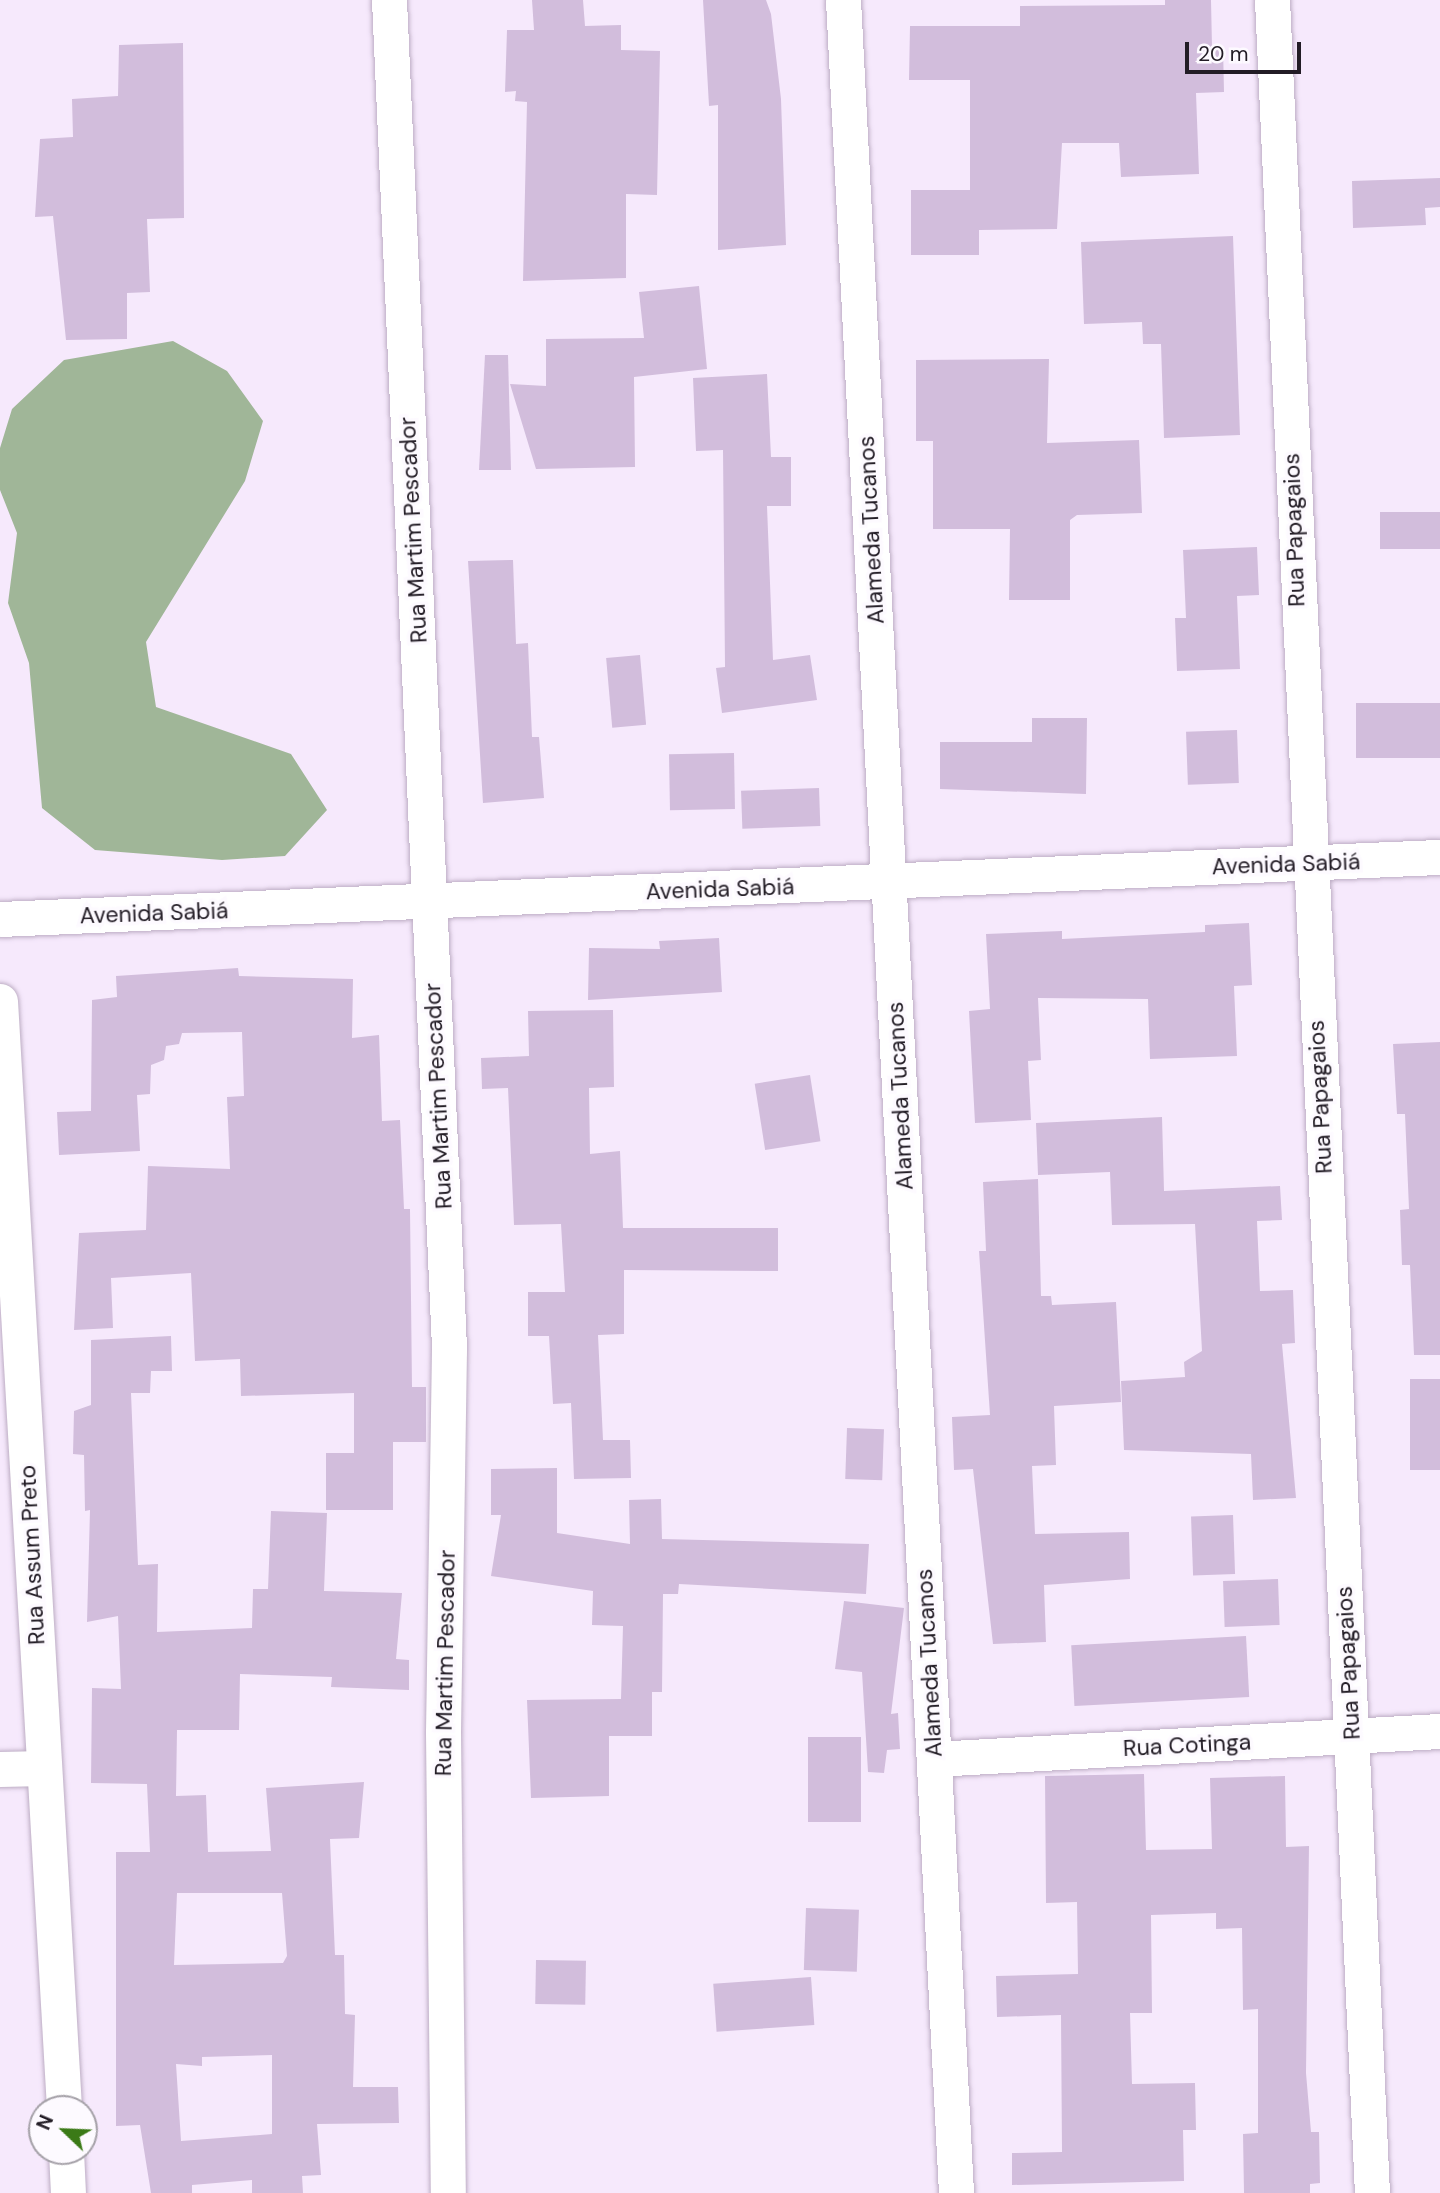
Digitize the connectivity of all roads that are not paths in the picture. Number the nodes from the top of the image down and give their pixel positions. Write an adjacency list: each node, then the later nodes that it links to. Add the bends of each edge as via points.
1 (389, 0): 7 (street, Rua Martim Pescador)
2 (844, 0): 6 (street, Alameda Tucanos)
3 (1272, 0): 5 (street, Rua Papagaios)
4 (1440, 858): 5 (street, Avenida Sabiá)
5 (1309, 863): 6 (street, Avenida Sabiá); 11 (street, Rua Papagaios)
6 (888, 881): 7 (street, Avenida Sabiá); 12 (street, Alameda Tucanos)
7 (429, 901): 8 (street, Avenida Sabiá); 18 (street, Rua Martim Pescador, via 449,1349 443,1732)
8 (0, 919)
9 (0, 1001): 13 (street, Rua Assum Preto)
10 (1440, 1731): 11 (street, Rua Cotinga)
11 (1352, 1737): 12 (street, Rua Cotinga); 20 (street, Rua Papagaios)
12 (934, 1759): 19 (street, Alameda Tucanos)
13 (44, 1768): 14 (street); 15 (street, Rua Assum Preto)
14 (0, 1769)
15 (63, 2095)
16 (67, 2165): 17 (street)
17 (68, 2193)
18 (448, 2193)
19 (956, 2193)
20 (1372, 2193)

